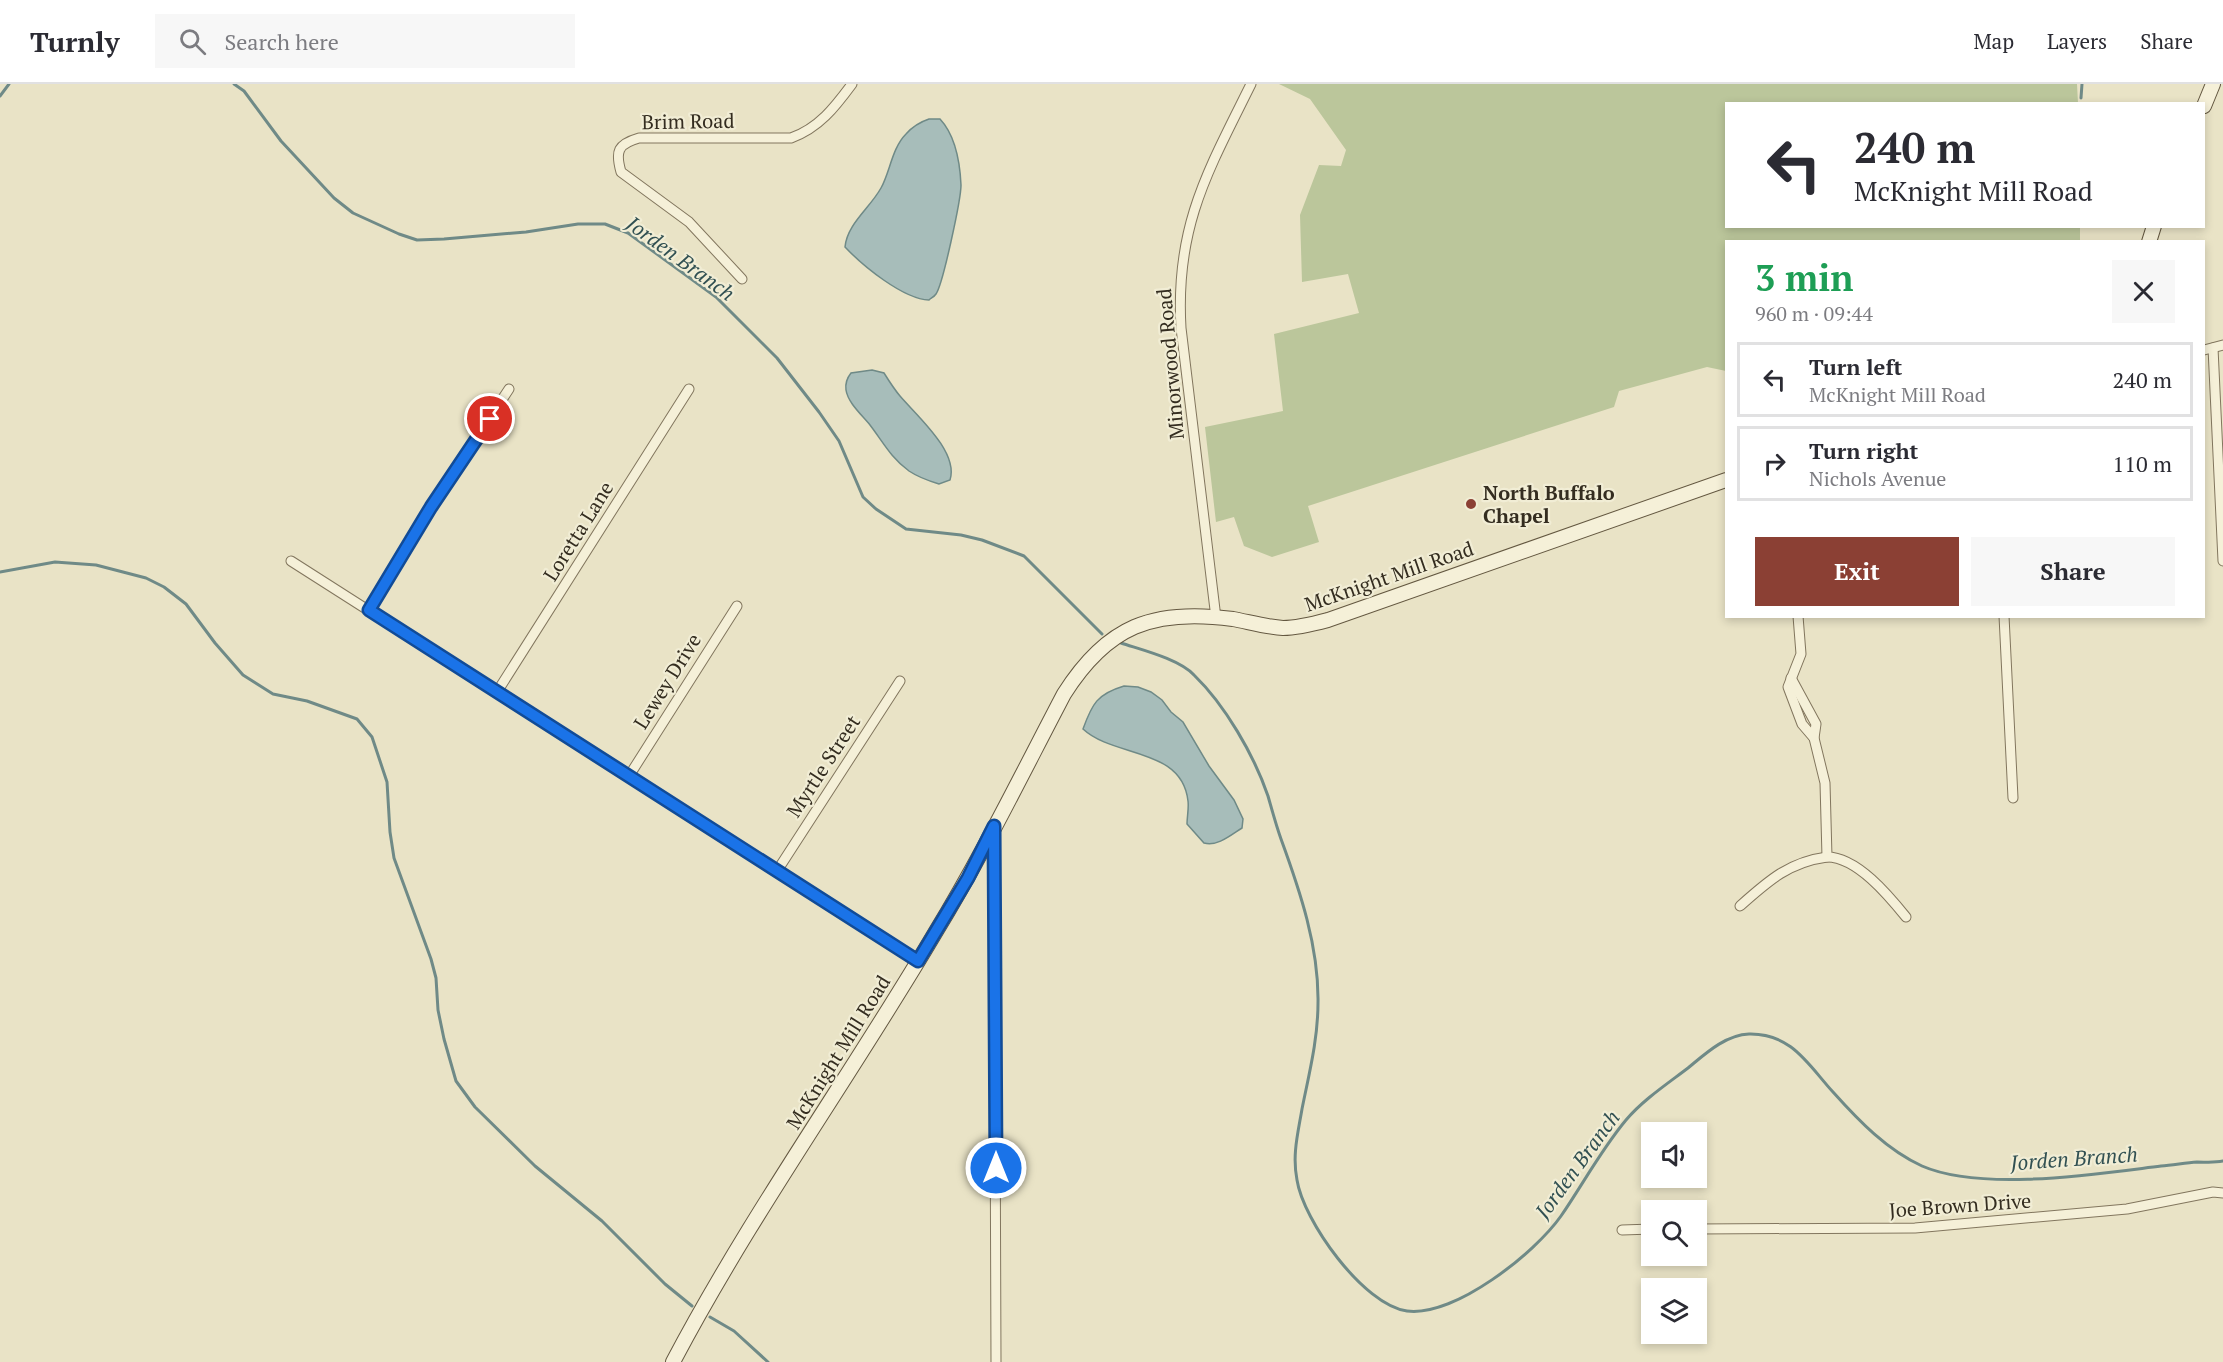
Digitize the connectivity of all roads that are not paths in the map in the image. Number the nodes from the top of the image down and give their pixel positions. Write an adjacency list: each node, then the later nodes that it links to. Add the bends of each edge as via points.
1 (852, 84): 5 (street, Brim Road, via 829,114 806,133 791,138 639,138 626,142 619,150 621,172 689,222)
2 (1251, 84): 15 (street, Minorwood Road, via 1197,198 1182,265 1181,328)
3 (2212, 84): 4 (street)
4 (2205, 103)
5 (742, 279)
6 (2223, 345): 7 (street)
7 (2208, 349): 12 (street)
8 (509, 389): 14 (street)
9 (689, 389): 19 (street, Loretta Lane)
10 (1725, 480): 15 (street, McKnight Mill Road, via 1328,620 1281,628)
11 (291, 561): 14 (street)
12 (2223, 561)
13 (736, 606): 20 (street, Lewey Drive)
14 (369, 610): 19 (street)
15 (1216, 618): 22 (street, McKnight Mill Road, via 1182,616 1150,621 1121,633 1096,652 1064,694)
16 (1798, 618): 23 (street, via 1801,654 1790,683 1816,724 1814,738 1825,783)
17 (2004, 618): 21 (street)
18 (900, 681): 24 (street, Myrtle Street)
19 (497, 692): 20 (street)
20 (629, 776): 24 (street)
21 (2013, 798)
22 (994, 826): 27 (street, McKnight Mill Road); 33 (street)
23 (1827, 857): 25 (street, via 1794,866); 26 (street, via 1864,873)
24 (777, 871): 27 (street)
25 (1740, 906)
26 (1906, 917)
27 (918, 961): 32 (street, McKnight Mill Road, via 722,1275)
28 (2223, 1193): 30 (street, Joe Brown Drive, via 2127,1209 1915,1228)
29 (1641, 1229): 31 (street)
30 (1707, 1229)
31 (1622, 1230)
32 (674, 1362)
33 (996, 1362)

